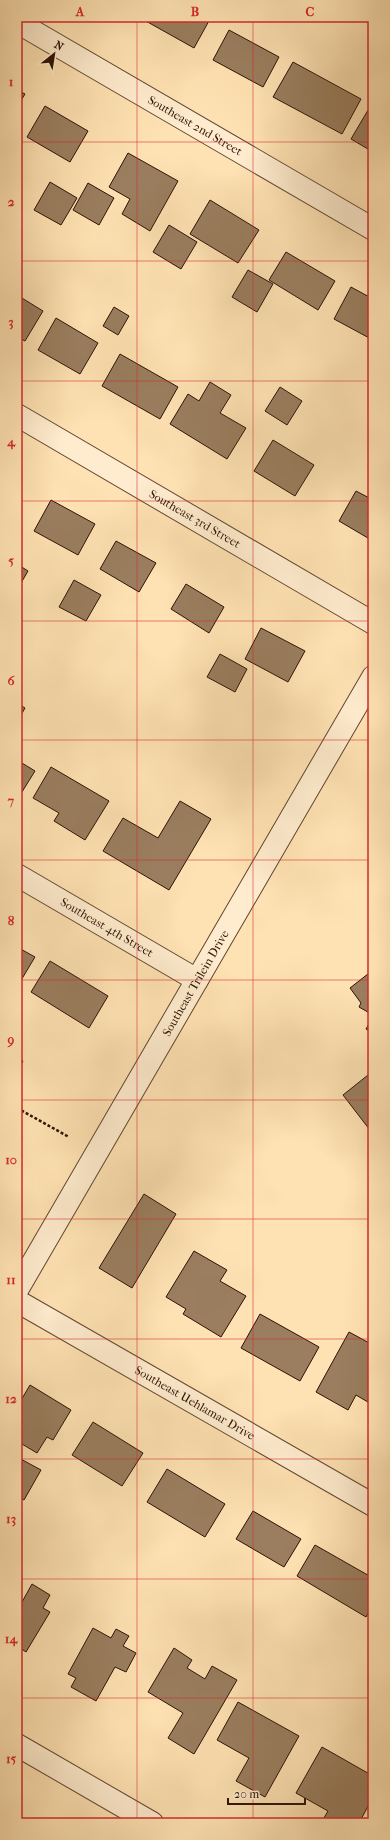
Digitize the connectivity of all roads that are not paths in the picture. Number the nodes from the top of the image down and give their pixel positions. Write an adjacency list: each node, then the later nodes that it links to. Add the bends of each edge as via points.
1 (17, 22): 2 (street, Southeast 2nd Street)
2 (373, 229)
3 (17, 415): 4 (street, Southeast 3rd Street)
4 (373, 622)
5 (373, 677): 7 (street, Southeast Trilein Drive)
6 (17, 875): 7 (street, Southeast 4th Street)
7 (197, 980): 8 (street, Southeast Trilein Drive)
8 (17, 1290)
9 (17, 1302): 10 (street, Southeast Uehlamar Drive)
10 (373, 1505)
11 (17, 1745): 12 (street)
12 (152, 1823)

